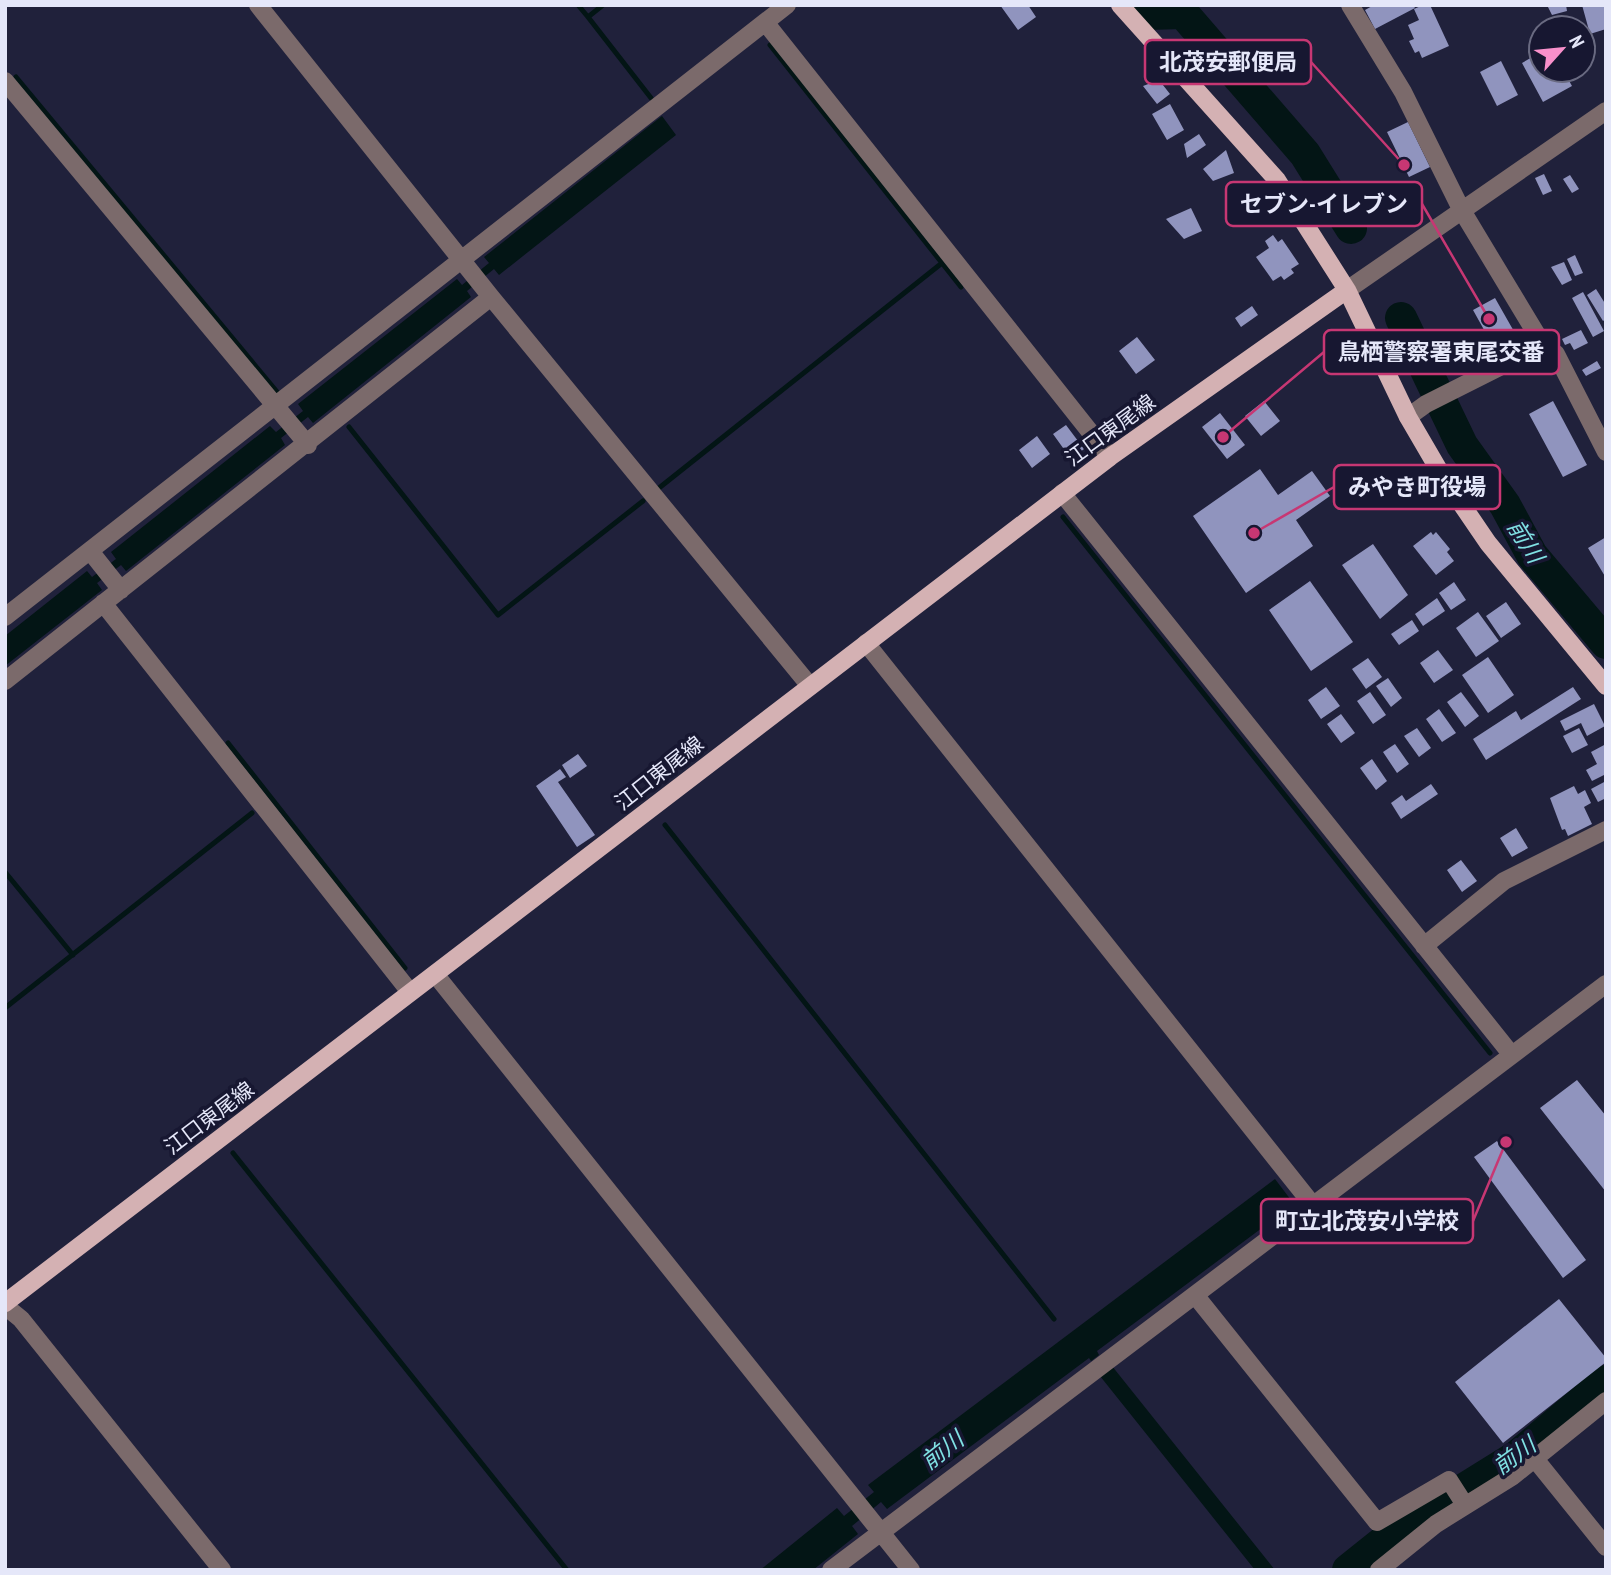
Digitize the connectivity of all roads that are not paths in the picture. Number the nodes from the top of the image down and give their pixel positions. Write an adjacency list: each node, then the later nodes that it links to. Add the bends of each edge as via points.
1 (258, 5): 9 (street)
2 (787, 5): 5 (street)
3 (1350, 5): 8 (street, via 1403,92)
4 (1122, 6): 10 (main road, via 1276,180)
5 (765, 22): 9 (street); 16 (street)
6 (5, 81): 12 (street)
7 (1605, 112): 8 (street)
8 (1461, 209): 10 (street); 11 (street)
9 (477, 278): 12 (street); 14 (street); 24 (street)
10 (1347, 290): 13 (main road); 16 (main road, 江口東尾線)
11 (1543, 345): 13 (street); 15 (street, via 1556,354)
12 (275, 405): 14 (street); 18 (street)
13 (1408, 417): 25 (main road, via 1489,543)
14 (308, 445): 19 (street)
15 (1606, 452)
16 (1110, 457): 17 (main road, 江口東尾線)
17 (1062, 493): 22 (main road, 江口東尾線); 27 (street)
18 (90, 551): 19 (street); 21 (street)
19 (111, 578): 20 (street)
20 (103, 603): 23 (street); 30 (street)
21 (5, 617)
22 (866, 643): 24 (main road, 江口東尾線); 32 (street)
23 (5, 681)
24 (810, 685): 28 (main road, 江口東尾線)
25 (1606, 686)
26 (1606, 830): 27 (street, via 1504,881)
27 (1424, 946): 31 (street)
28 (435, 974): 30 (main road, 江口東尾線); 38 (street)
29 (1606, 984): 31 (street)
30 (410, 992): 34 (main road, 江口東尾線)
31 (1511, 1054): 32 (street)
32 (1312, 1205): 33 (street)
33 (1195, 1295): 37 (street, via 1377,1522 1449,1480); 38 (street)
34 (5, 1305): 40 (street, via 21,1318)
35 (1606, 1401): 36 (street)
36 (1535, 1459): 37 (street); 39 (street)
37 (1464, 1503): 43 (street)
38 (874, 1523): 41 (street); 42 (street)
39 (1606, 1547)
40 (222, 1570)
41 (831, 1570)
42 (911, 1570)
43 (1379, 1570)

